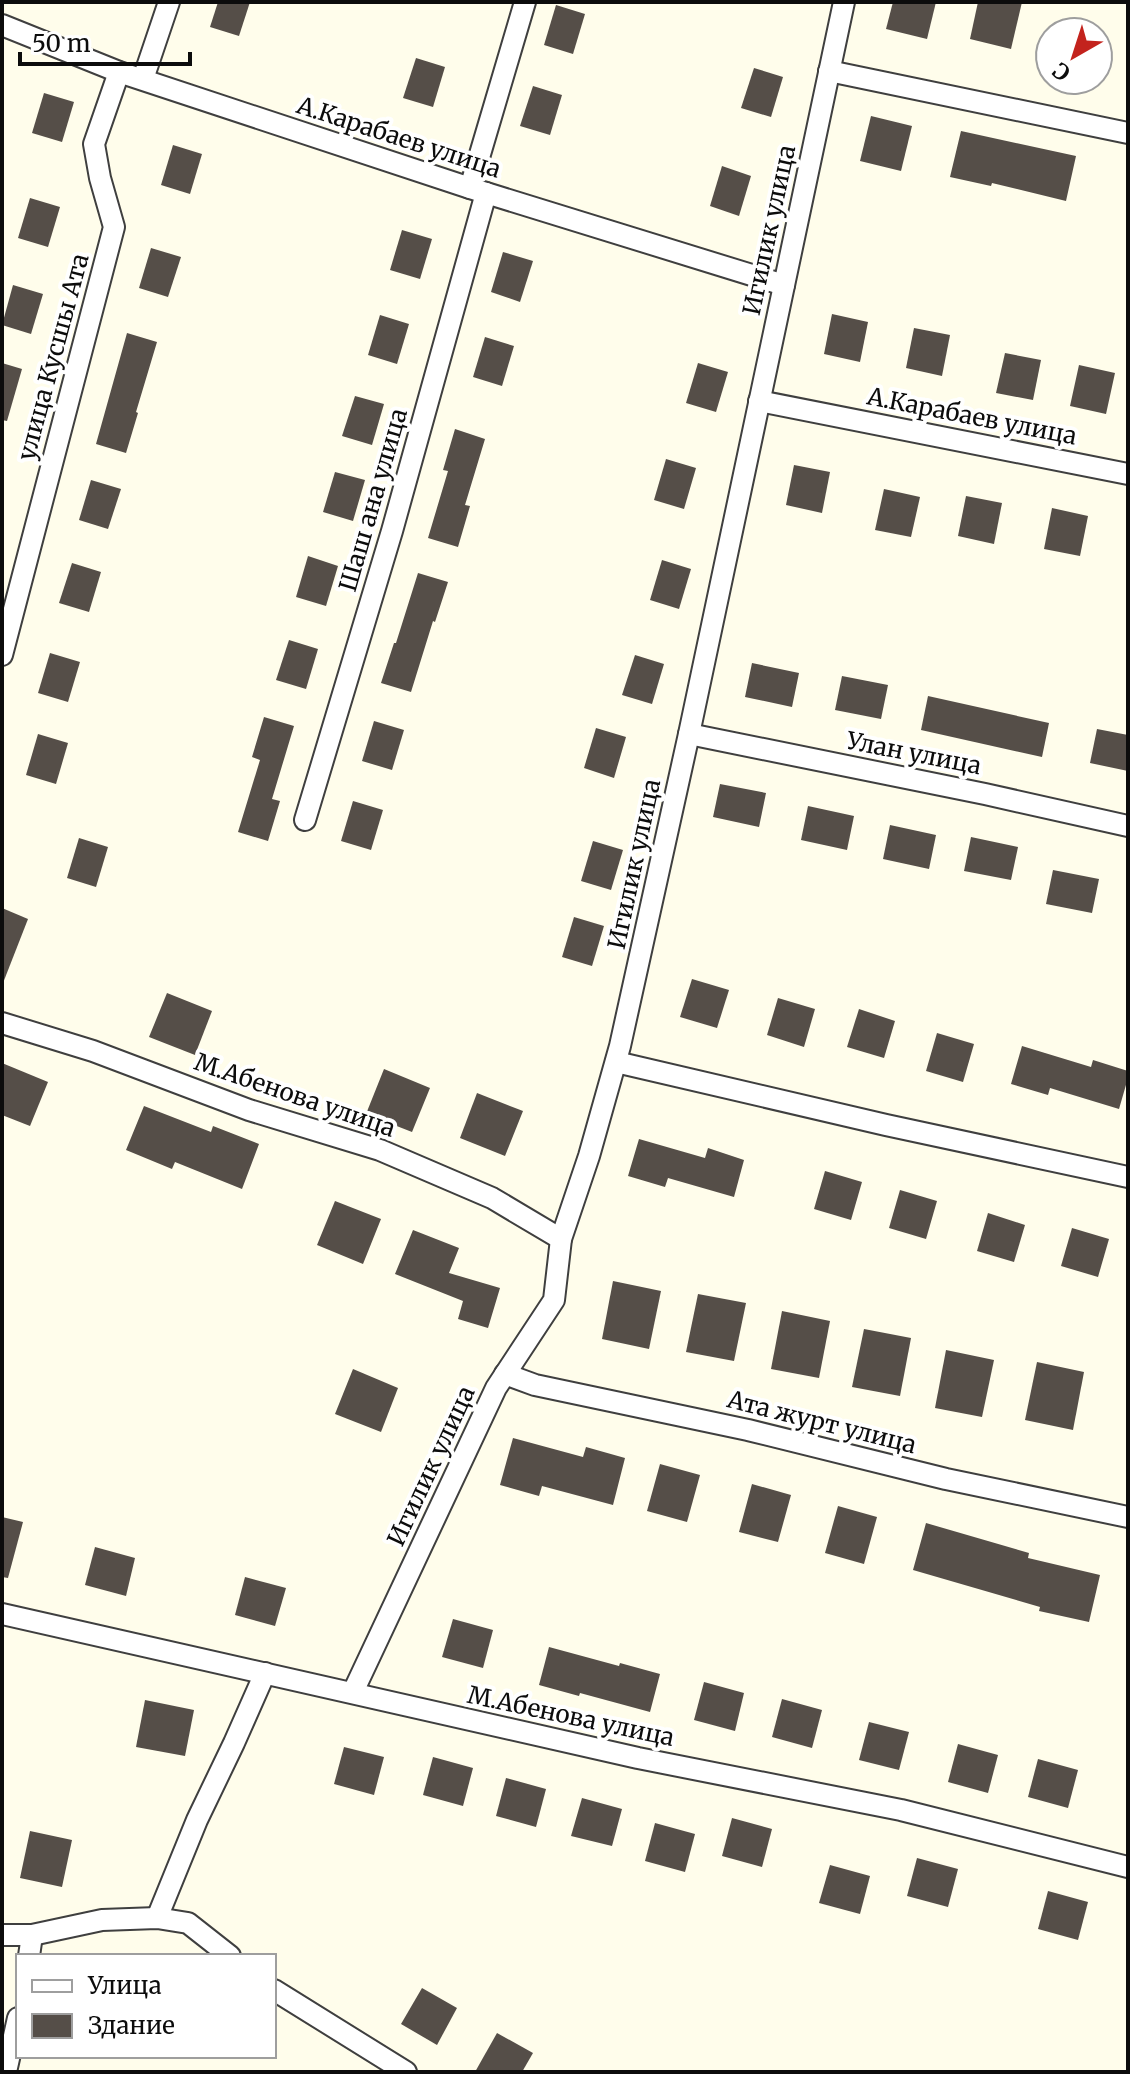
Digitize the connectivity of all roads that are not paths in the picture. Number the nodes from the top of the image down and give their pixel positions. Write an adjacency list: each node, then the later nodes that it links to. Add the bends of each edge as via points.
1 (169, 2): 7 (street)
2 (525, 2): 9 (street, Шаш ана улица)
3 (844, 2): 5 (street, Игилик улица)
4 (2, 25): 6 (street, А.Карабаев улица)
5 (829, 71): 8 (street); 10 (street, Игилик улица)
6 (119, 72): 7 (street, А.Карабаев улица); 13 (street, улица Кусшы Ата, via 94,144 114,227)
7 (143, 79): 9 (street, А.Карабаев улица)
8 (1128, 133)
9 (478, 191): 10 (street, А.Карабаев улица); 15 (street, Шаш ана улица, via 392,531)
10 (784, 285): 11 (street, Игилик улица)
11 (759, 401): 12 (street, А.Карабаев улица); 14 (street, Игилик улица)
12 (1128, 474)
13 (2, 655)
14 (689, 734): 16 (street, Улан улица); 18 (street, Игилик улица)
15 (305, 820)
16 (1128, 826)
17 (2, 1023): 20 (street, М.Абенова улица, via 380,1150 492,1198)
18 (616, 1062): 19 (street); 20 (street, Игилик улица)
19 (1128, 1177)
20 (561, 1239): 21 (street, Игилик улица, via 554,1300)
21 (505, 1374): 22 (street, Ата журт улица, via 535,1385); 25 (street, Игилик улица)
22 (1128, 1517)
23 (2, 1614): 24 (street, М.Абенова улица)
24 (265, 1673): 25 (street, М.Абенова улица); 27 (street)
25 (353, 1692): 26 (street, М.Абенова улица, via 638,1758 901,1810)
26 (1128, 1867)
27 (157, 1918): 29 (street, via 102,1920); 31 (street, via 188,1923)
28 (2, 1935): 29 (street)
29 (32, 1935): 30 (street)
30 (29, 1954)
31 (227, 1954)
32 (276, 1991): 35 (street)
33 (16, 2027): 34 (street)
34 (6, 2072)
35 (406, 2072)

